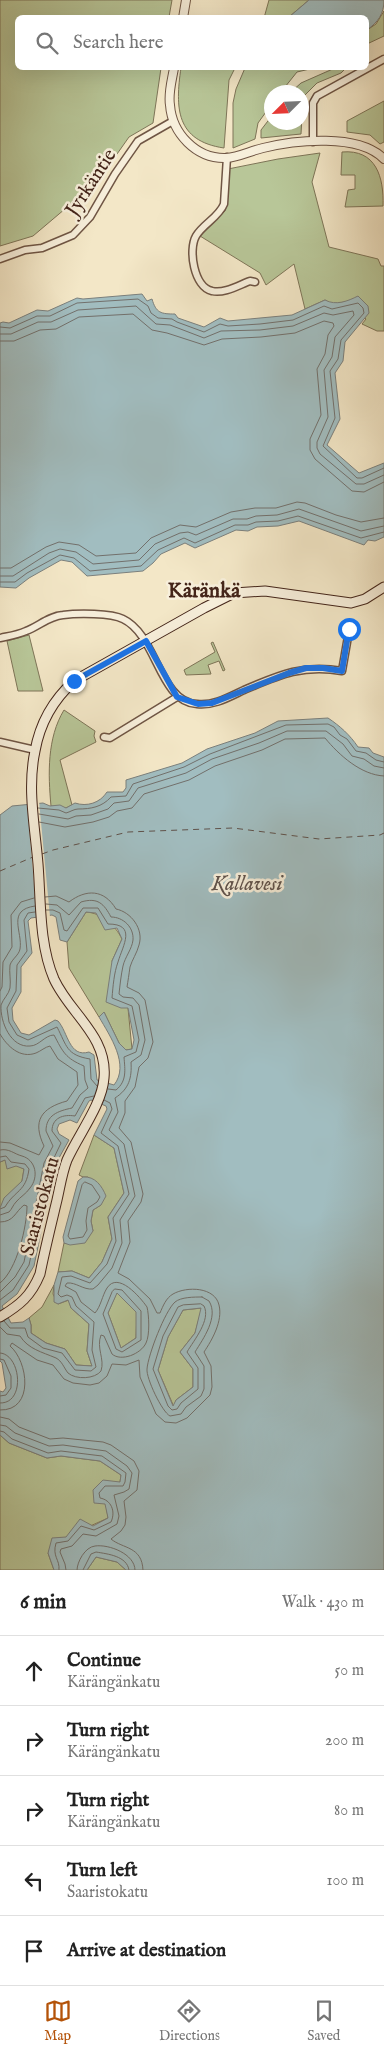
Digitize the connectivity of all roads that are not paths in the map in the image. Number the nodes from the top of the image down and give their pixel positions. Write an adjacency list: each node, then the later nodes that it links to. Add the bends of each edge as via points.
1 (186, 0): 2 (street)
2 (184, 15)
3 (384, 59): 4 (street)
4 (369, 67)
5 (174, 70): 7 (street, via 169,103)
6 (364, 70): 8 (street, via 317,96 313,102)
7 (173, 121): 9 (street, via 190,145 213,156); 11 (street, Jyrkäntie, via 138,141 90,217 73,236 57,244)
8 (313, 142): 9 (street, via 272,146); 10 (street, via 356,143 376,150)
9 (227, 157): 12 (street, via 224,204 221,211 199,231 193,243 195,269 210,291 220,292)
10 (384, 158)
11 (0, 258)
12 (255, 282)
13 (384, 587): 16 (main road, Saaristokatu, via 365,599 351,603 265,591 234,594)
14 (350, 625): 17 (street, via 342,671 306,668 212,703 198,704)
15 (0, 638): 16 (street, via 25,632 49,618 81,614 124,619)
16 (146, 641): 17 (street); 20 (main road, Saaristokatu, via 74,681 61,693 47,715)
17 (177, 697): 18 (street, via 110,738)
18 (104, 737)
19 (0, 742): 20 (street)
20 (35, 750): 21 (main road, Saaristokatu, via 31,780 44,945 55,982 98,1043 104,1060 104,1078 94,1108 65,1166 37,1282 13,1309)
21 (0, 1317)

